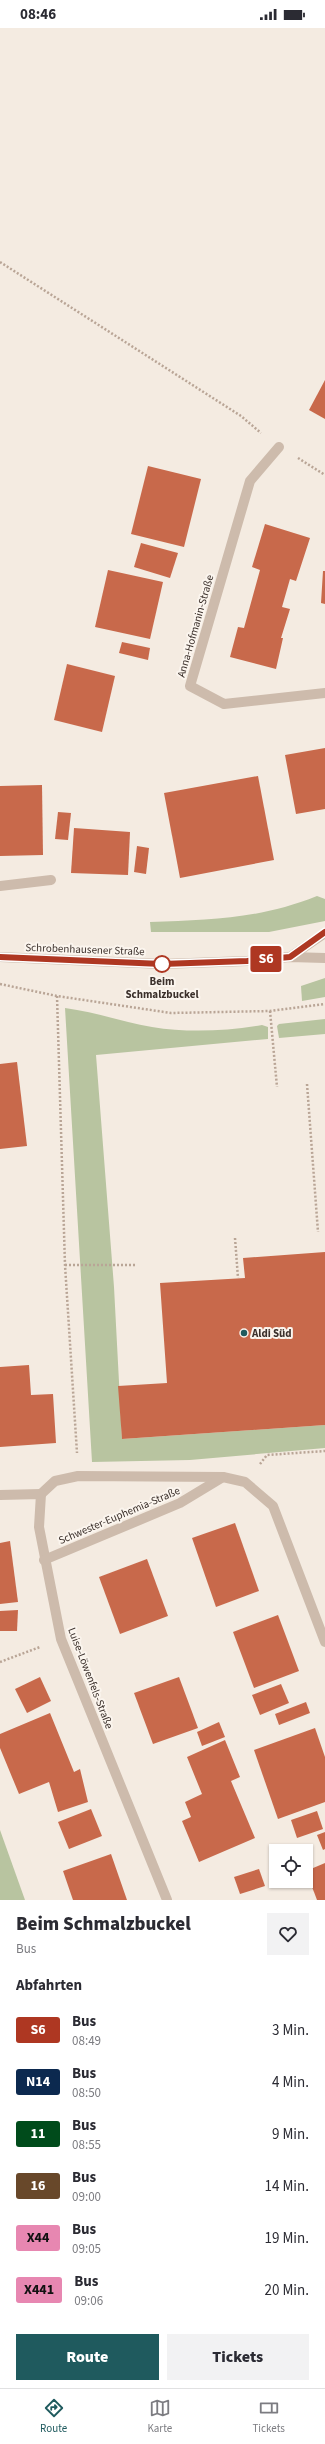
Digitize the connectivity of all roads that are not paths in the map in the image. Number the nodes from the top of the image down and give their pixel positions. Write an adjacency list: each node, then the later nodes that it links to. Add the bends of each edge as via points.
1 (279, 447): 2 (street, Anna-Hofmanin-Straße, via 250,481 190,686 224,704)
2 (325, 693)
3 (51, 880): 4 (street)
4 (0, 886)
5 (325, 932): 6 (street, Schrobenhausener Straße)
6 (290, 957): 7 (street, Schrobenhausener Straße, via 240,962 162,964); 8 (street, Schrobenhausener Straße)
7 (1, 958)
8 (325, 958)
9 (223, 1477): 11 (street, Schwester-Euphemia-Straße, via 78,1476 55,1481); 12 (street, Schwester-Euphemia-Straße, via 180,1503); 13 (street, Schwester-Euphemia-Straße, via 245,1482 273,1506)
10 (0, 1494): 11 (street)
11 (41, 1494): 12 (street, Luise-Löwenfels-Straße, via 39,1527)
12 (44, 1560): 14 (street, Luise-Löwenfels-Straße, via 61,1639)
13 (325, 1642)
14 (167, 1900)

